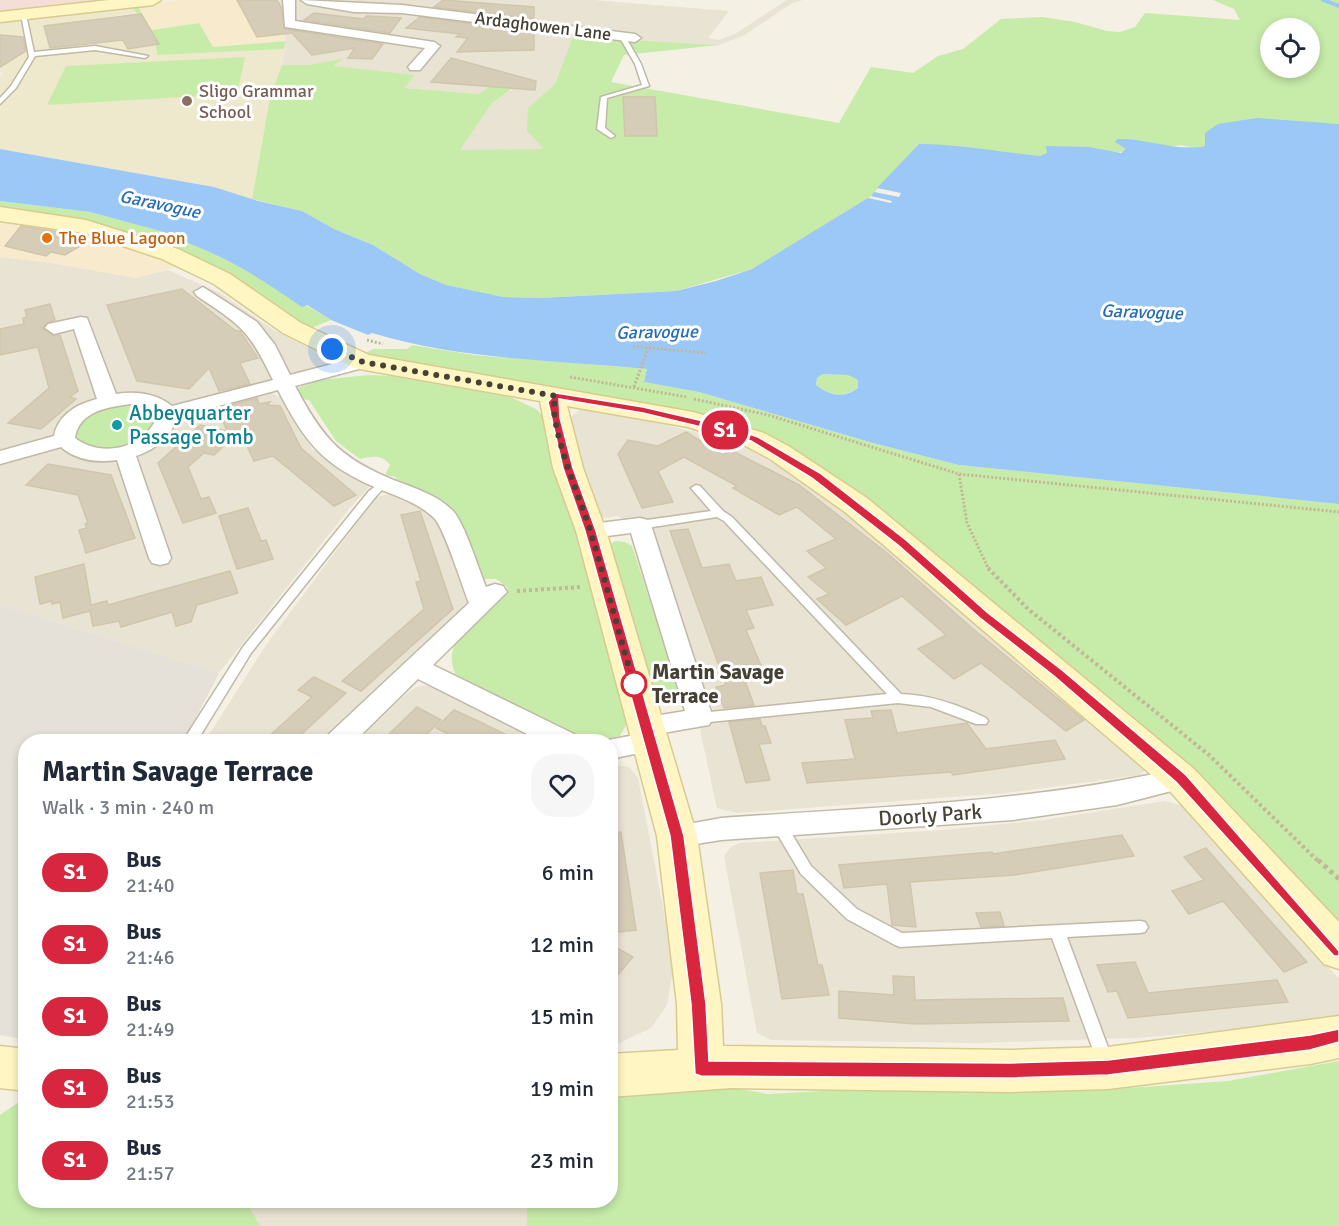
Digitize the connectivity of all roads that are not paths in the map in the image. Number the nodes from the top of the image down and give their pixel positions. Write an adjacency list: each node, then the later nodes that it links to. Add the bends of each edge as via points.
1 (153, 0): 4 (street)
2 (289, 0): 9 (street, via 289,24 434,46)
3 (307, 0): 6 (street, Ardaghowen Lane)
4 (23, 15): 5 (street); 7 (lane)
5 (0, 17)
6 (629, 37): 11 (lane, via 646,86 604,97 601,129)
7 (32, 54): 8 (lane, via 95,48); 10 (lane, via 14,87)
8 (145, 56)
9 (415, 67)
10 (0, 102)
11 (611, 136)
12 (0, 214): 15 (street, via 85,227 162,251 223,280 317,343)
13 (203, 292): 16 (street, via 252,327)
14 (54, 328): 18 (street, via 81,322)
15 (363, 362): 16 (street); 17 (street)
16 (284, 383): 19 (street); 23 (street, via 325,448)
17 (559, 386): 27 (street, via 553,402 556,424); 38 (street, via 693,420 754,439 780,453 863,511)
18 (108, 401): 19 (street, via 149,400); 20 (street, via 71,420)
19 (168, 414): 21 (street, via 167,425 159,436)
20 (64, 440): 21 (street, via 84,454); 22 (street)
21 (125, 453): 28 (street)
22 (0, 458)
23 (381, 482): 29 (street, via 437,507 446,516 488,598); 33 (lane, via 246,650)
24 (696, 488): 25 (lane)
25 (719, 513): 26 (lane); 30 (lane)
26 (640, 525): 27 (street); 31 (street)
27 (591, 531): 36 (street)
28 (160, 558)
29 (415, 667): 34 (street); 35 (street)
30 (898, 698): 31 (lane); 32 (lane, via 951,706)
31 (700, 718): 36 (street)
32 (981, 721)
33 (194, 734)
34 (345, 734)
35 (550, 734)
36 (648, 734): 37 (street); 40 (street)
37 (618, 746)
38 (1181, 779): 39 (street, Doorly Park, via 1117,794 1013,809); 43 (street)
39 (779, 825): 40 (street, Doorly Park); 42 (lane, via 806,870 852,914 900,940)
40 (677, 836): 46 (street, via 699,1004)
41 (1140, 927): 42 (lane)
42 (1056, 931): 45 (lane)
43 (1339, 951)
44 (1339, 1037): 45 (street)
45 (1108, 1068): 46 (street)
46 (701, 1069): 47 (street)
47 (618, 1075)

